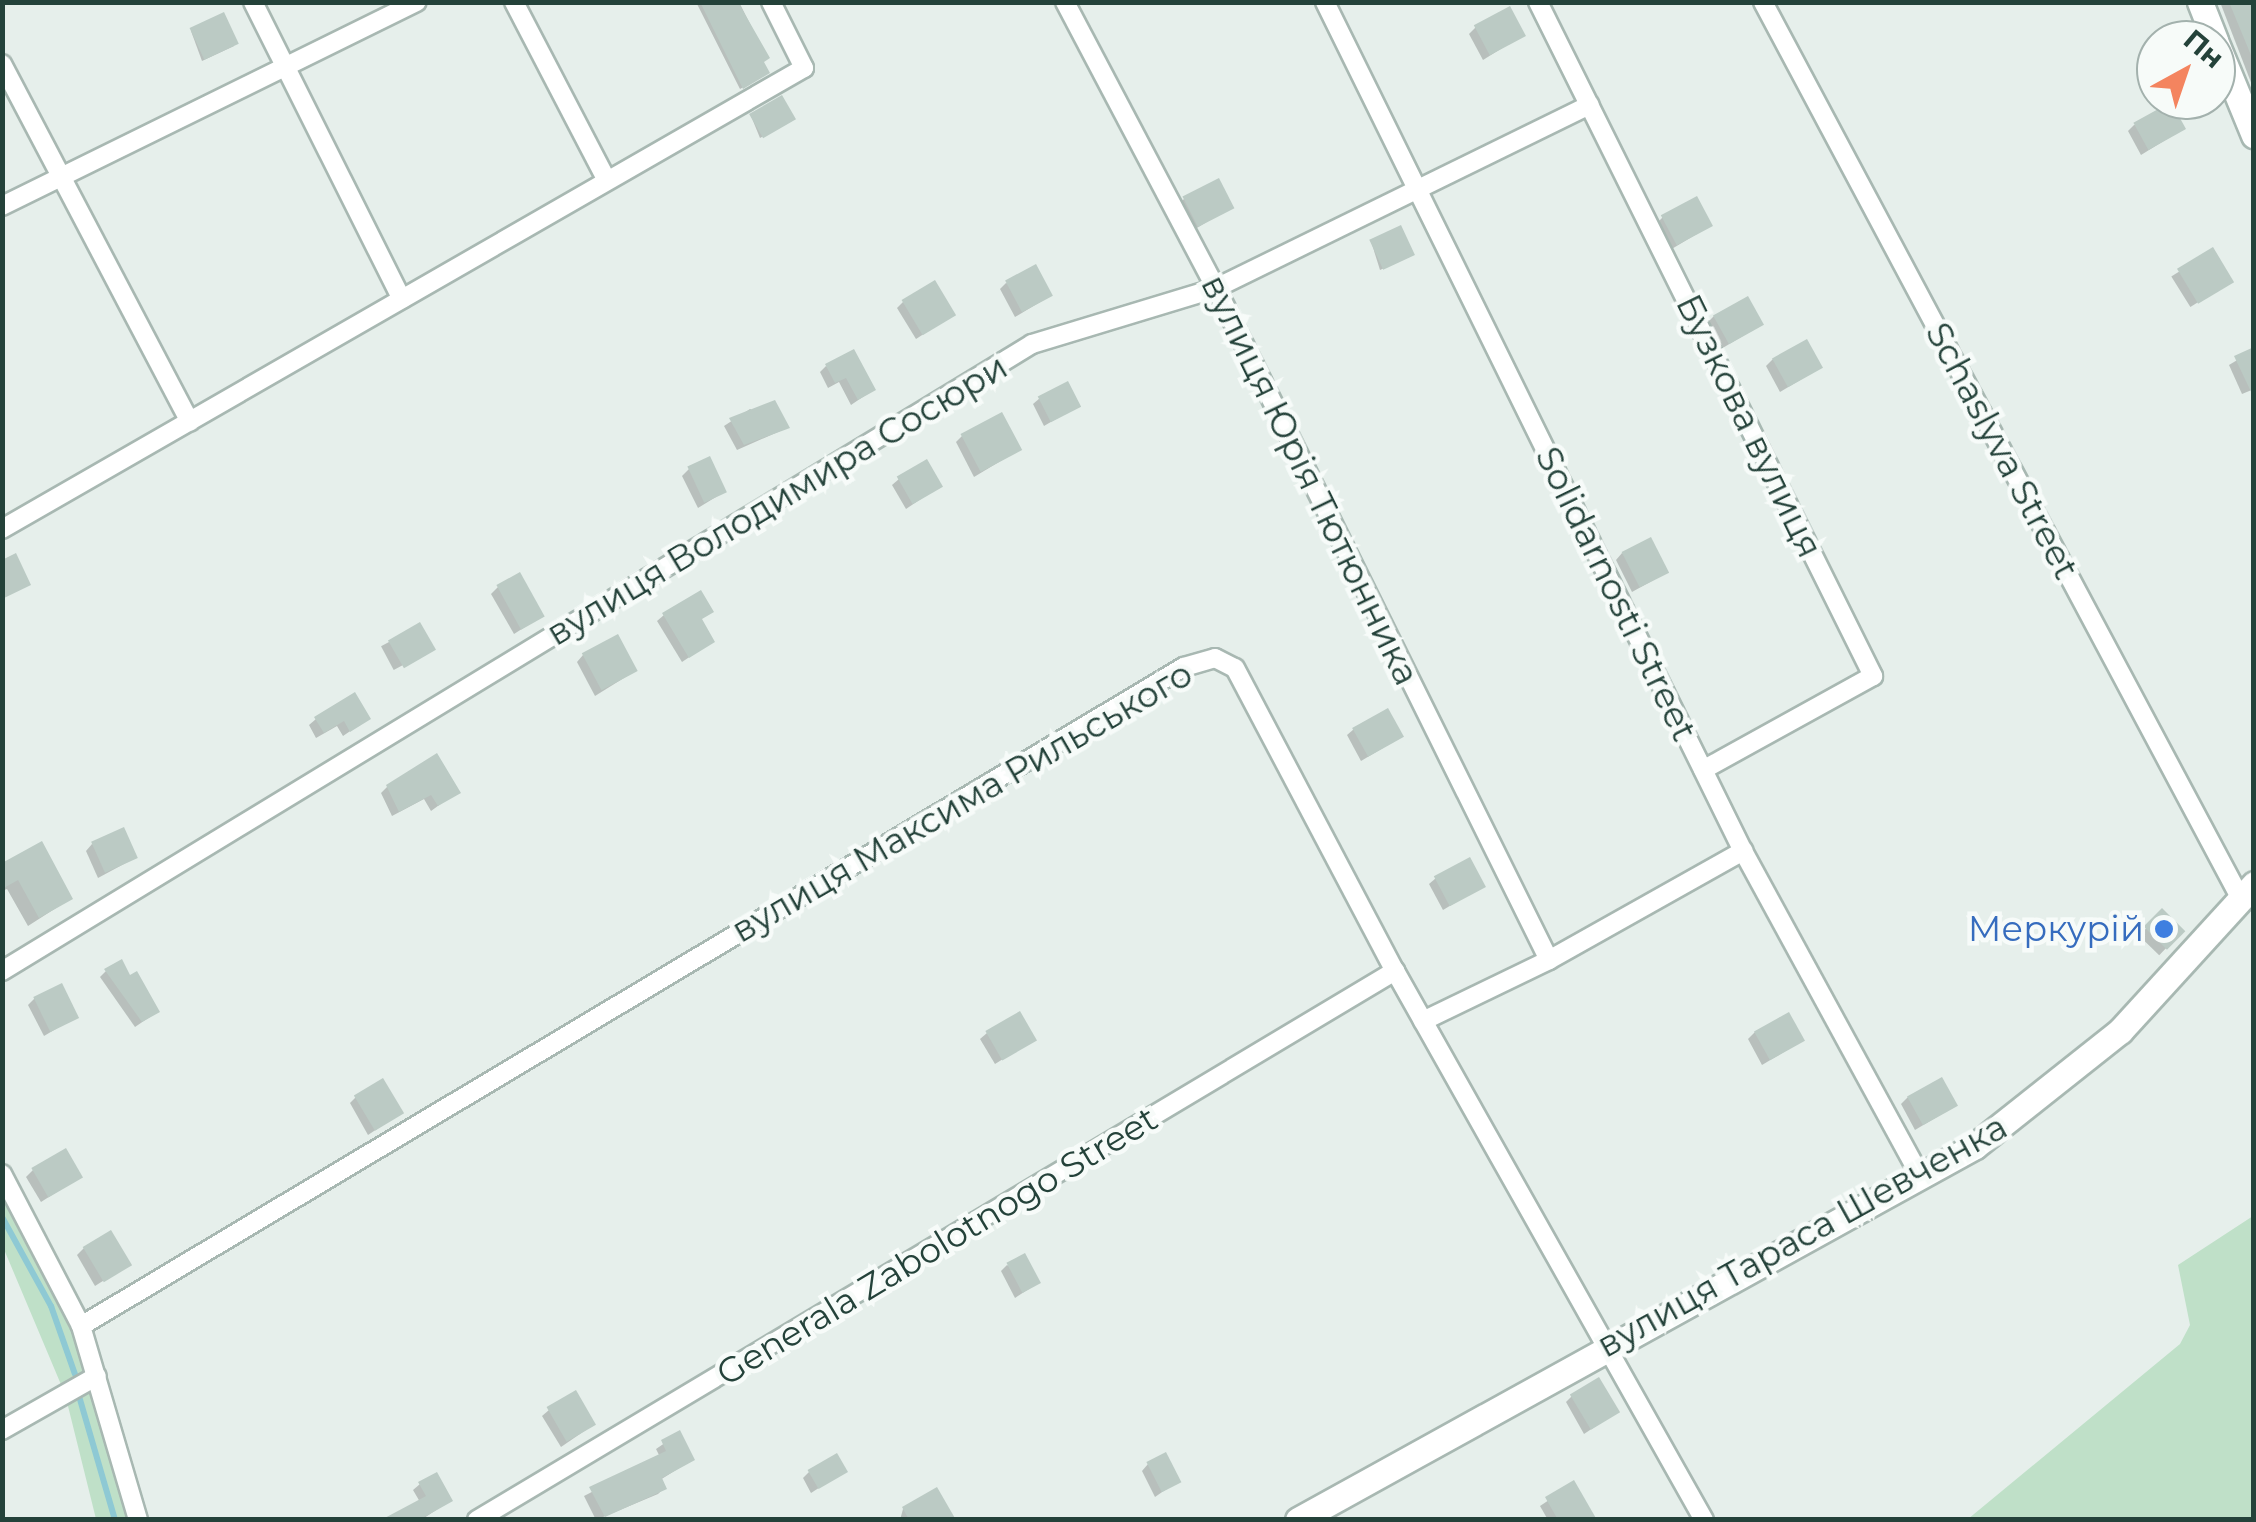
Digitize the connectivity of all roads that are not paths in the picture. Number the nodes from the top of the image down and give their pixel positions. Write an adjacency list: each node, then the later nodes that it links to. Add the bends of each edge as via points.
1 (253, 2): 10 (street)
2 (417, 2): 10 (street)
3 (514, 2): 15 (street)
4 (771, 2): 15 (street, via 804,68)
5 (1065, 2): 18 (street, вулиця Юрія Тютюнника)
6 (1325, 2): 16 (street, Solidarnosti Street)
7 (1538, 2): 12 (street, Бузкова вулиця)
8 (1763, 2): 24 (street, Schaslyva Street)
9 (2, 64): 14 (street)
10 (286, 68): 14 (street); 19 (street)
11 (2236, 92): 13 (street)
12 (1590, 104): 16 (street, вулиця Володимира Сосюри); 22 (street, Бузкова вулиця, via 1873,676)
13 (2254, 136)
14 (60, 175): 17 (street); 20 (street)
15 (605, 177): 19 (street)
16 (1418, 190): 18 (street, вулиця Володимира Сосюри); 22 (street, Solidarnosti Street)
17 (2, 206)
18 (1216, 288): 25 (street, вулиця Юрія Тютюнника); 26 (street, вулиця Володимира Сосюри, via 1032,344)
19 (402, 299): 20 (street)
20 (190, 422): 21 (street)
21 (2, 528)
22 (1703, 770): 23 (street, Solidarnosti Street)
23 (1743, 851): 25 (street); 30 (street, Solidarnosti Street)
24 (2247, 891): 30 (street, вулиця Тараса Шевченка, via 2092,1056 2003,1127)
25 (1549, 960): 28 (street)
26 (2, 971)
27 (1396, 972): 28 (street, вулиця Максима Рильського); 31 (street, вулиця Максима Рильського, via 1235,668 1215,658 1184,667); 36 (street, Generala Zabolotnogo Street)
28 (1423, 1021): 32 (street, вулиця Максима Рильського)
29 (2, 1174): 31 (street)
30 (1921, 1178): 32 (street, вулиця Тараса Шевченка)
31 (81, 1326): 33 (street)
32 (1606, 1344): 37 (street, вулиця Тараса Шевченка); 38 (street, вулиця Максима Рильського)
33 (97, 1376): 34 (street); 35 (street)
34 (2, 1430)
35 (138, 1520)
36 (478, 1520)
37 (1298, 1520)
38 (1704, 1520)

